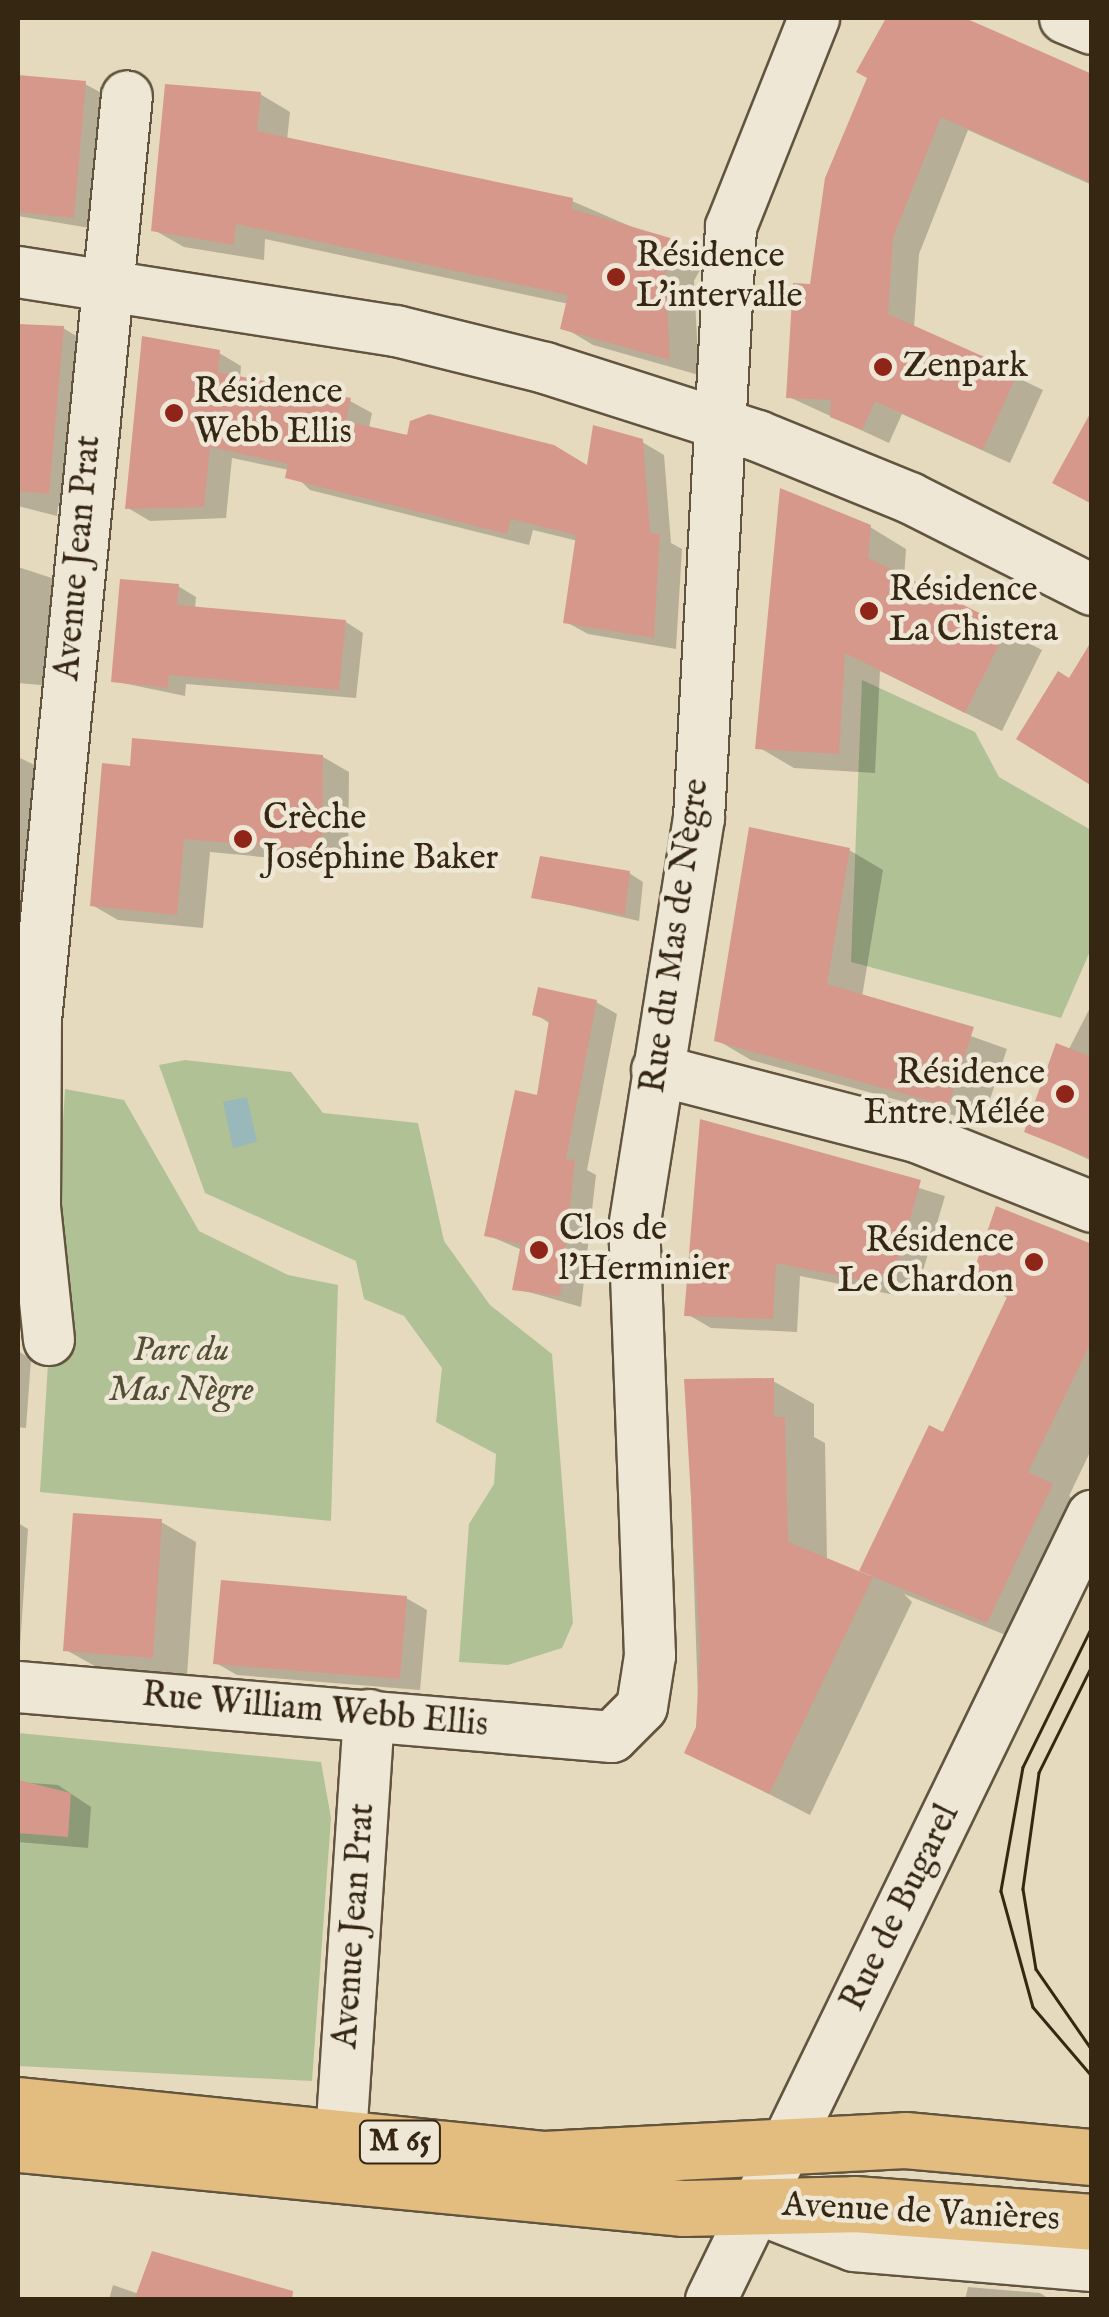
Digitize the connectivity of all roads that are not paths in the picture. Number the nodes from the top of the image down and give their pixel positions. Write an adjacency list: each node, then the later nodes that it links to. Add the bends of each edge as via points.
1 (814, 18): 7 (street, Rue du Mas de Nègre, via 731,228)
2 (1065, 18): 3 (street)
3 (1092, 29)
4 (126, 96): 6 (street, Avenue Jean Prat)
5 (18, 272): 6 (street)
6 (105, 280): 7 (street, via 470,348); 9 (street, Avenue Jean Prat)
7 (717, 422): 8 (street, via 910,498); 10 (street, Rue du Mas de Nègre, via 699,818)
8 (1092, 590)
9 (27, 1020): 12 (street, Avenue Jean Prat, via 35,1206)
10 (656, 1070): 11 (street, via 919,1138); 16 (street, Rue du Mas de Nègre, via 634,1228 632,1348 650,1656 642,1707)
11 (1092, 1207)
12 (50, 1340)
13 (1092, 1516): 20 (street, Rue de Bugarel)
14 (18, 1686): 15 (street, Rue William Webb Ellis)
15 (369, 1715): 16 (street, Rue William Webb Ellis); 18 (street, Avenue Jean Prat)
16 (612, 1737)
17 (18, 2105): 18 (main road, M 65)
18 (341, 2137): 20 (main road, M 65, via 544,2159)
19 (18, 2144): 22 (main road, M 65, via 436,2188)
20 (783, 2146): 21 (main road, Avenue de Vanières / M 65, via 905,2140); 22 (street, Rue de Bugarel)
21 (1092, 2157)
22 (751, 2206): 23 (main road, Avenue de Vanières / M 65); 24 (street, via 854,2246); 25 (street, Rue de Bugarel)
23 (1092, 2222)
24 (1092, 2266)
25 (711, 2300)

